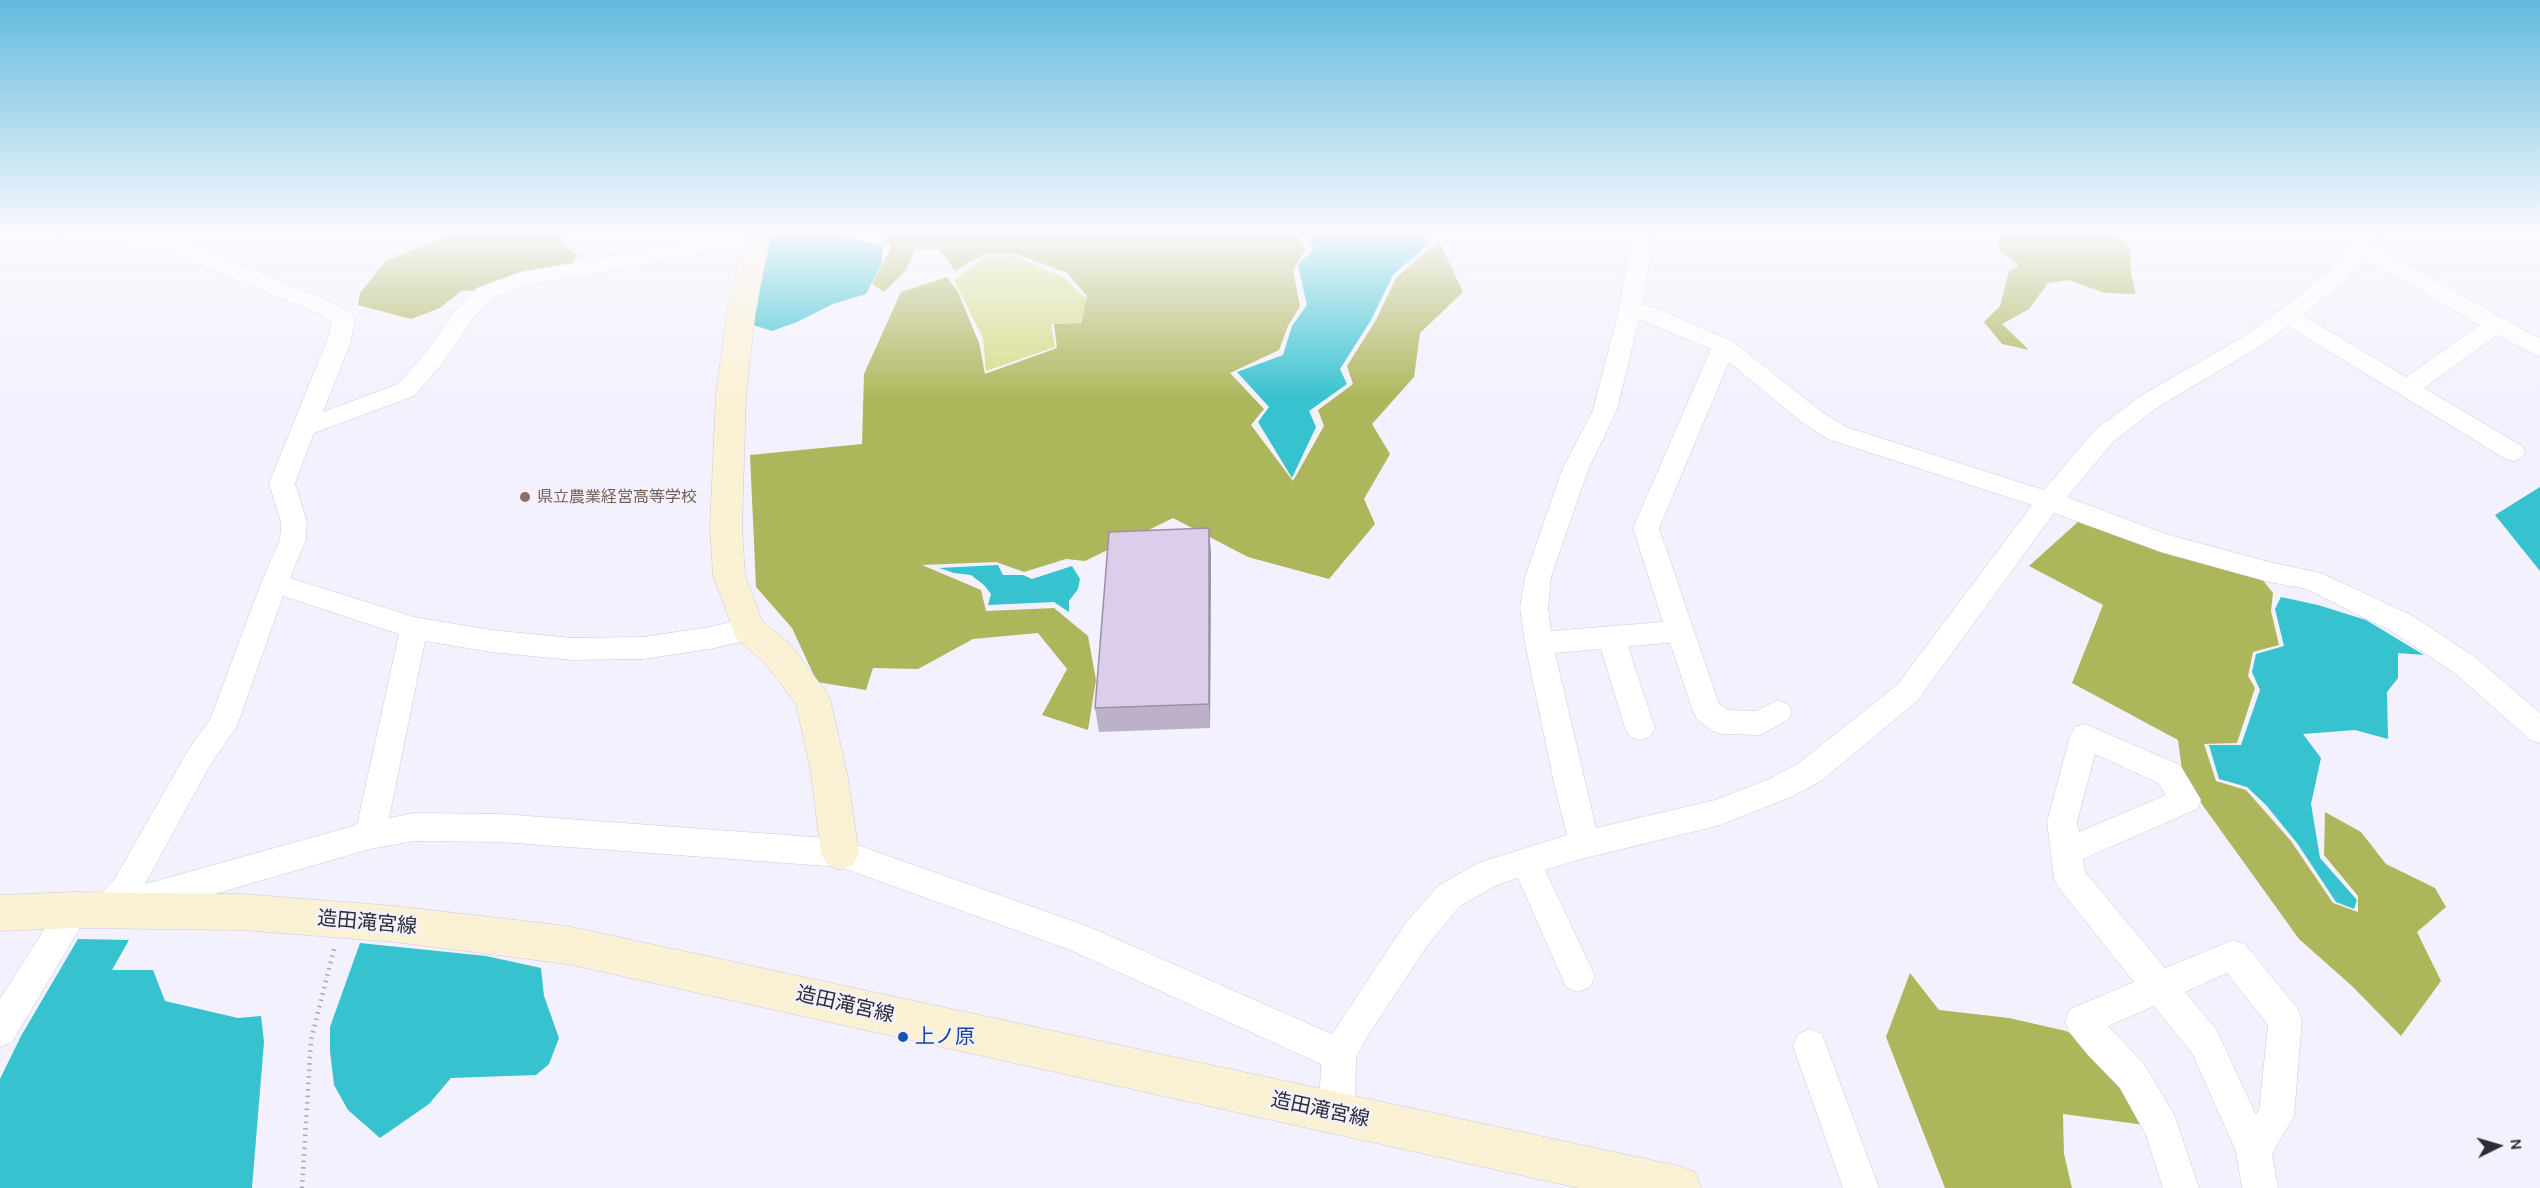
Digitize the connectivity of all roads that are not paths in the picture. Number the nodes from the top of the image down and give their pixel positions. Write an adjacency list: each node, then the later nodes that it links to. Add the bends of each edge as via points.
1 (280, 289): 13 (street, via 344,319)
2 (494, 289): 13 (street, via 467,311 406,390)
3 (746, 289): 18 (main road, via 731,393 726,526 729,575)
4 (1633, 289): 7 (street)
5 (2320, 289): 8 (street)
6 (2442, 289): 9 (street)
7 (1630, 310): 10 (street, via 1650,314); 21 (street, via 1605,410 1575,470 1538,577 1534,608)
8 (2287, 316): 12 (street); 15 (street, via 2246,345 2150,400 2104,436)
9 (2496, 324): 11 (street); 12 (street)
10 (1724, 346): 15 (street, via 1837,433); 22 (street, via 1646,528 1707,711 1722,722 1737,723 1760,723)
11 (2540, 350)
12 (2407, 388): 14 (street)
13 (306, 427): 16 (street, via 282,483 294,522 293,540)
14 (2513, 452)
15 (2049, 501): 24 (street, via 2162,542 2312,580 2401,623 2465,665); 26 (street, via 1907,693 1810,772 1717,813)
16 (274, 582): 17 (street); 30 (street, via 222,726 200,756 125,890)
17 (414, 628): 18 (street, via 572,649 643,648); 25 (street)
18 (748, 628): 28 (main road, via 778,654 812,699 830,773)
19 (1669, 632): 20 (street)
20 (1611, 637): 21 (street); 23 (street)
21 (1539, 643): 26 (street)
22 (1778, 712)
23 (1640, 728)
24 (2540, 730)
25 (370, 835): 28 (street, via 414,827 501,828); 30 (street)
26 (1585, 844): 29 (street)
27 (2066, 852): 33 (street, via 2070,878)
28 (840, 853): 36 (street, via 1076,937)
29 (1526, 862): 32 (street); 36 (street, via 1490,873 1449,896 1416,935)
30 (89, 911): 31 (main road, 造田滝宮線); 34 (street); 37 (main road, 造田滝宮線, via 277,915 395,924 567,945)
31 (0, 913)
32 (1578, 976)
33 (2160, 987): 38 (street, via 2204,1041); 38 (street, via 2233,955 2285,1020 2276,1116); 41 (street, via 2082,1021 2132,1076 2161,1127)
34 (0, 1030)
35 (1810, 1046): 40 (street)
36 (1339, 1054): 37 (street)
37 (1337, 1114): 39 (main road, 造田滝宮線)
38 (2254, 1150): 42 (street)
39 (1679, 1188)
40 (1861, 1188)
41 (2181, 1188)
42 (2260, 1188)

